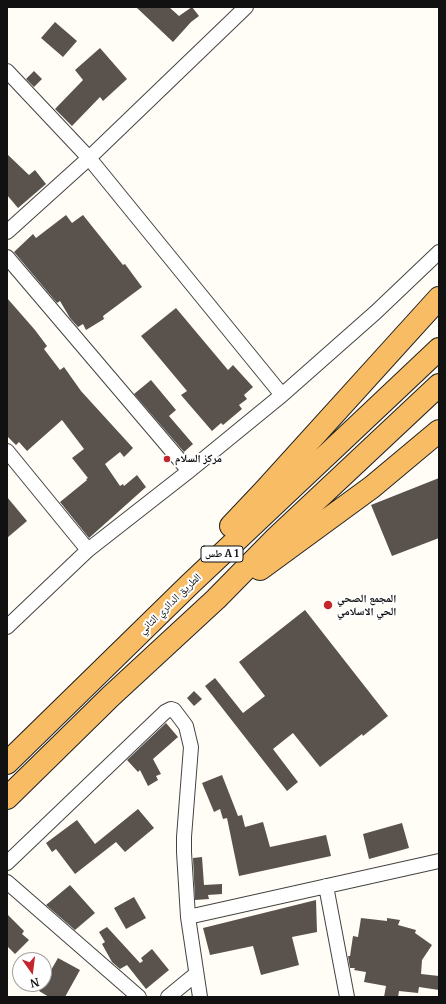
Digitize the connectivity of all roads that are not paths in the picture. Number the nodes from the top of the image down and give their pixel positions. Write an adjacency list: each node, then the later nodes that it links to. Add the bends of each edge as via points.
1 (246, 7): 3 (street)
2 (7, 71): 3 (street)
3 (89, 158): 4 (street); 10 (street)
4 (7, 232)
5 (439, 252): 10 (street)
6 (7, 257): 13 (street)
7 (439, 298): 15 (highway, via 232,525)
8 (439, 348): 15 (highway, الطريق الدائري الثاني / طس A 1)
9 (439, 385): 16 (highway, طس A 1, via 277,537)
10 (282, 395): 13 (street)
11 (439, 431): 16 (highway, via 372,487 246,580)
12 (7, 451): 14 (street)
13 (189, 471): 14 (street)
14 (88, 550): 17 (street)
15 (189, 585): 18 (highway, الطريق الدائري الثاني / طس A 1)
16 (216, 599): 19 (highway, طس A 1, via 111,696)
17 (7, 627)
18 (7, 763)
19 (7, 798)
20 (439, 861): 23 (street)
21 (7, 863): 24 (street, via 171,709 186,726 191,747 184,837)
22 (7, 882): 26 (street)
23 (326, 886): 24 (street); 29 (street)
24 (188, 917): 25 (street)
25 (196, 974): 27 (street); 28 (street)
26 (139, 997)
27 (168, 997)
28 (200, 997)
29 (347, 997)

